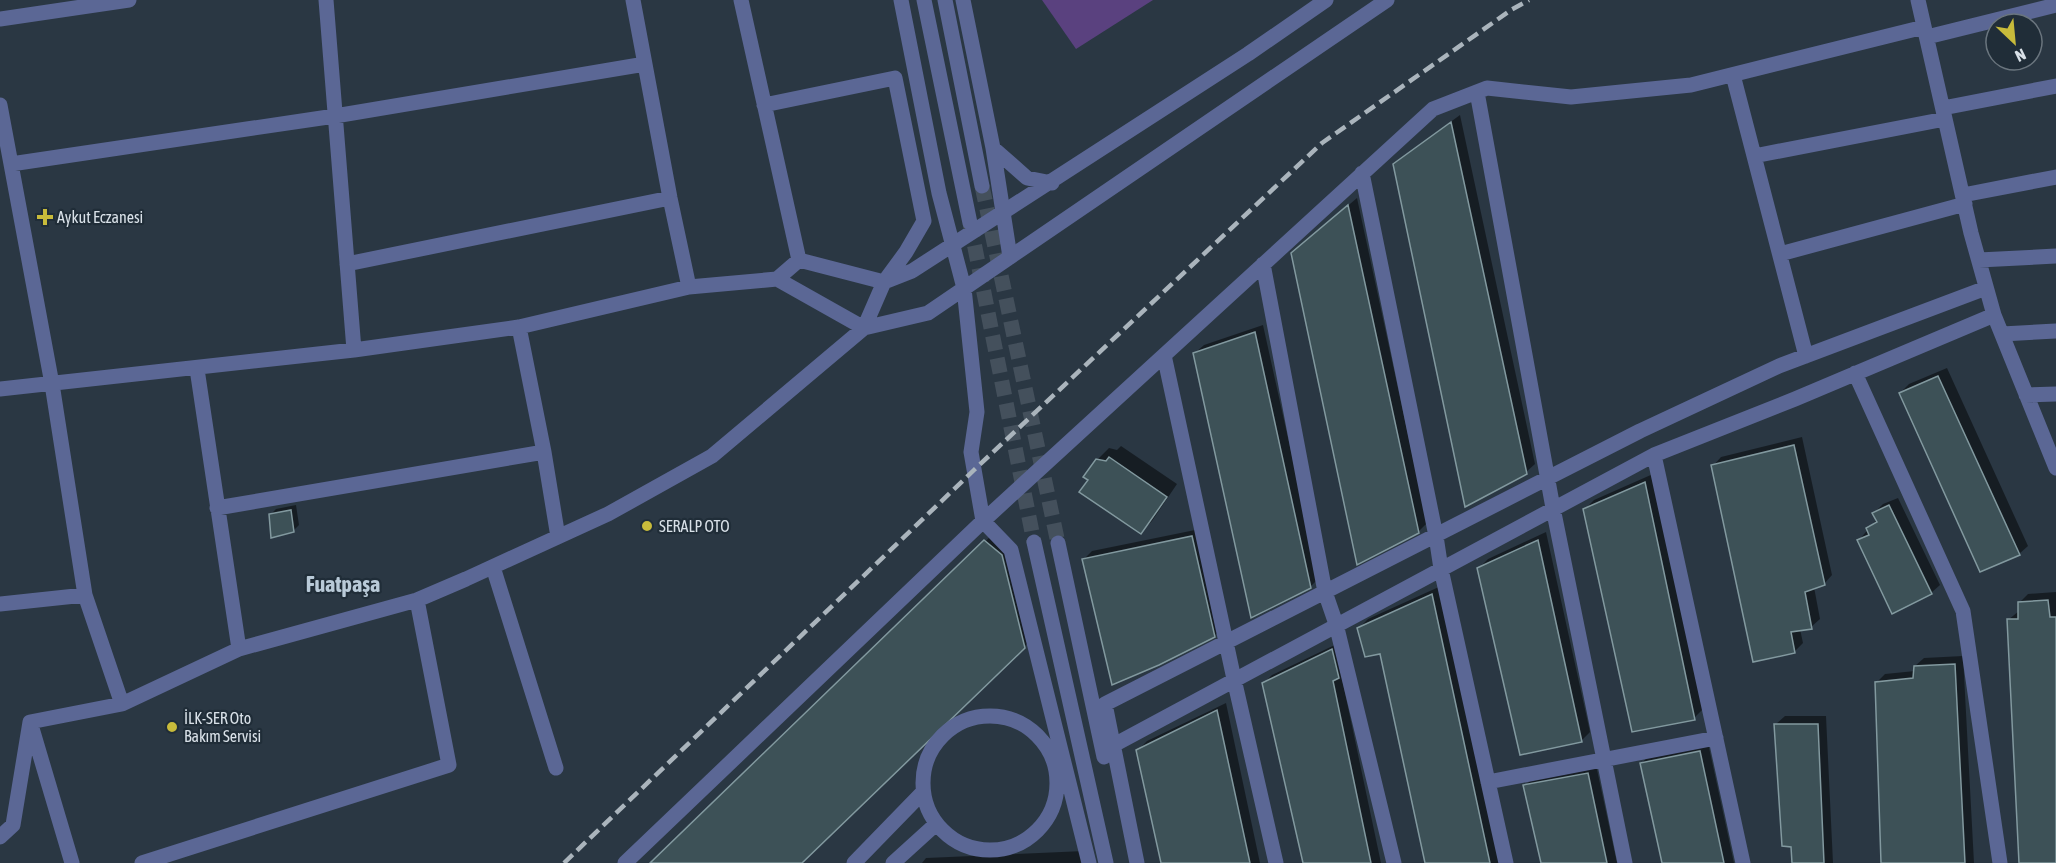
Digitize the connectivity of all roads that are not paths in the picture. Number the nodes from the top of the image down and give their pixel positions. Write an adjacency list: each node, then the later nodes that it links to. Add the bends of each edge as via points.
1 (129, 0): 13 (street)
2 (326, 0): 22 (street)
3 (633, 0): 15 (street)
4 (741, 0): 20 (street)
5 (901, 0): 34 (street)
6 (924, 0): 33 (street)
7 (945, 0): 29 (street)
8 (963, 0): 23 (street)
9 (1326, 0): 28 (street)
10 (1386, 0): 37 (street)
11 (1918, 0): 14 (street)
12 (2056, 5): 14 (street)
13 (0, 19)
14 (1926, 32): 16 (street); 21 (street)
15 (645, 64): 22 (street); 30 (street)
16 (1733, 75): 18 (street, via 1691,86 1571,97 1486,88); 24 (street)
17 (2056, 86): 21 (street)
18 (1477, 92): 26 (street, via 1433,109); 65 (street)
19 (0, 105): 25 (street)
20 (764, 105): 38 (street); 43 (street, via 895,78 924,221)
21 (1944, 113): 24 (street); 31 (street)
22 (335, 116): 25 (street); 40 (street)
23 (993, 148): 28 (street, via 1027,178); 32 (street)
24 (1754, 156): 35 (street)
25 (11, 164): 57 (street)
26 (1362, 173): 41 (street); 69 (street)
27 (2056, 177): 31 (street)
28 (1052, 183): 32 (street)
29 (982, 186)
30 (669, 198): 40 (street); 44 (street)
31 (1964, 199): 35 (street); 39 (street)
32 (1004, 213): 34 (street); 37 (street)
33 (970, 223)
34 (952, 246): 43 (street, via 912,271); 45 (street)
35 (1779, 254): 54 (street)
36 (2056, 256): 39 (street)
37 (1010, 257): 45 (street)
38 (799, 260): 42 (street); 43 (street)
39 (1979, 260): 46 (street)
40 (347, 264): 52 (street)
41 (1263, 264): 53 (street); 75 (street)
42 (777, 279): 44 (street); 49 (street)
43 (884, 282): 49 (street)
44 (689, 287): 48 (street)
45 (964, 288): 49 (street, via 928,313); 68 (street, via 977,412 970,452)
46 (1986, 288): 47 (street); 54 (street)
47 (1994, 315): 51 (street); 56 (street)
48 (519, 327): 52 (street); 62 (street)
49 (864, 328): 70 (street, via 712,456)
50 (2056, 331): 51 (street)
51 (2002, 334): 59 (street)
52 (354, 350): 55 (street)
53 (1164, 355): 68 (street); 80 (street)
54 (1806, 356): 65 (street, via 1651,426)
55 (197, 369): 57 (street); 66 (street)
56 (1855, 373): 63 (street); 107 (street, via 1963,611)
57 (52, 384): 58 (street); 76 (street)
58 (0, 389)
59 (2026, 394): 60 (street); 61 (street)
60 (2056, 394)
61 (2051, 446): 64 (street)
62 (544, 452): 66 (street); 70 (street)
63 (1654, 455): 67 (street); 85 (street)
64 (2056, 468)
65 (1549, 478): 67 (street); 69 (street)
66 (217, 508): 81 (street)
67 (1553, 508): 74 (street); 87 (street)
68 (983, 521): 95 (street); 98 (street, via 1011,550)
69 (1436, 536): 74 (street); 75 (street)
70 (558, 537): 73 (street)
71 (1034, 542): 99 (street)
72 (1058, 543): 100 (street)
73 (493, 567): 77 (street); 88 (street)
74 (1441, 568): 79 (street); 89 (street)
75 (1325, 592): 79 (street); 80 (street)
76 (85, 595): 78 (street); 83 (street)
77 (417, 600): 81 (street); 94 (street, via 449,765)
78 (0, 604)
79 (1336, 624): 82 (street); 103 (street)
80 (1227, 643): 82 (street); 86 (street, via 1105,704)
81 (239, 649): 83 (street)
82 (1233, 679): 86 (street); 102 (street)
83 (122, 704): 84 (street)
84 (30, 722): 92 (street, via 13,825); 93 (street)
85 (1716, 738): 87 (street); 106 (street)
86 (1112, 746): 101 (street)
87 (1604, 760): 89 (street); 105 (street)
88 (556, 768)
89 (1488, 782): 104 (street)
90 (923, 792): 91 (street); 91 (street, via 924,769 932,748 947,731 967,720 989,716 1012,720 1031,730 1047,747 1055,768 1057,791 1050,813 1037,831 1018,844 996,850 974,849 953,840); 96 (street)
91 (936, 825): 97 (street)
92 (0, 837)
93 (72, 863)
94 (142, 863)
95 (625, 863)
96 (854, 863)
97 (893, 863)
98 (1089, 863)
99 (1106, 863)
100 (1128, 863)
101 (1137, 863)
102 (1275, 863)
103 (1394, 863)
104 (1506, 863)
105 (1625, 863)
106 (1743, 863)
107 (2000, 863)

